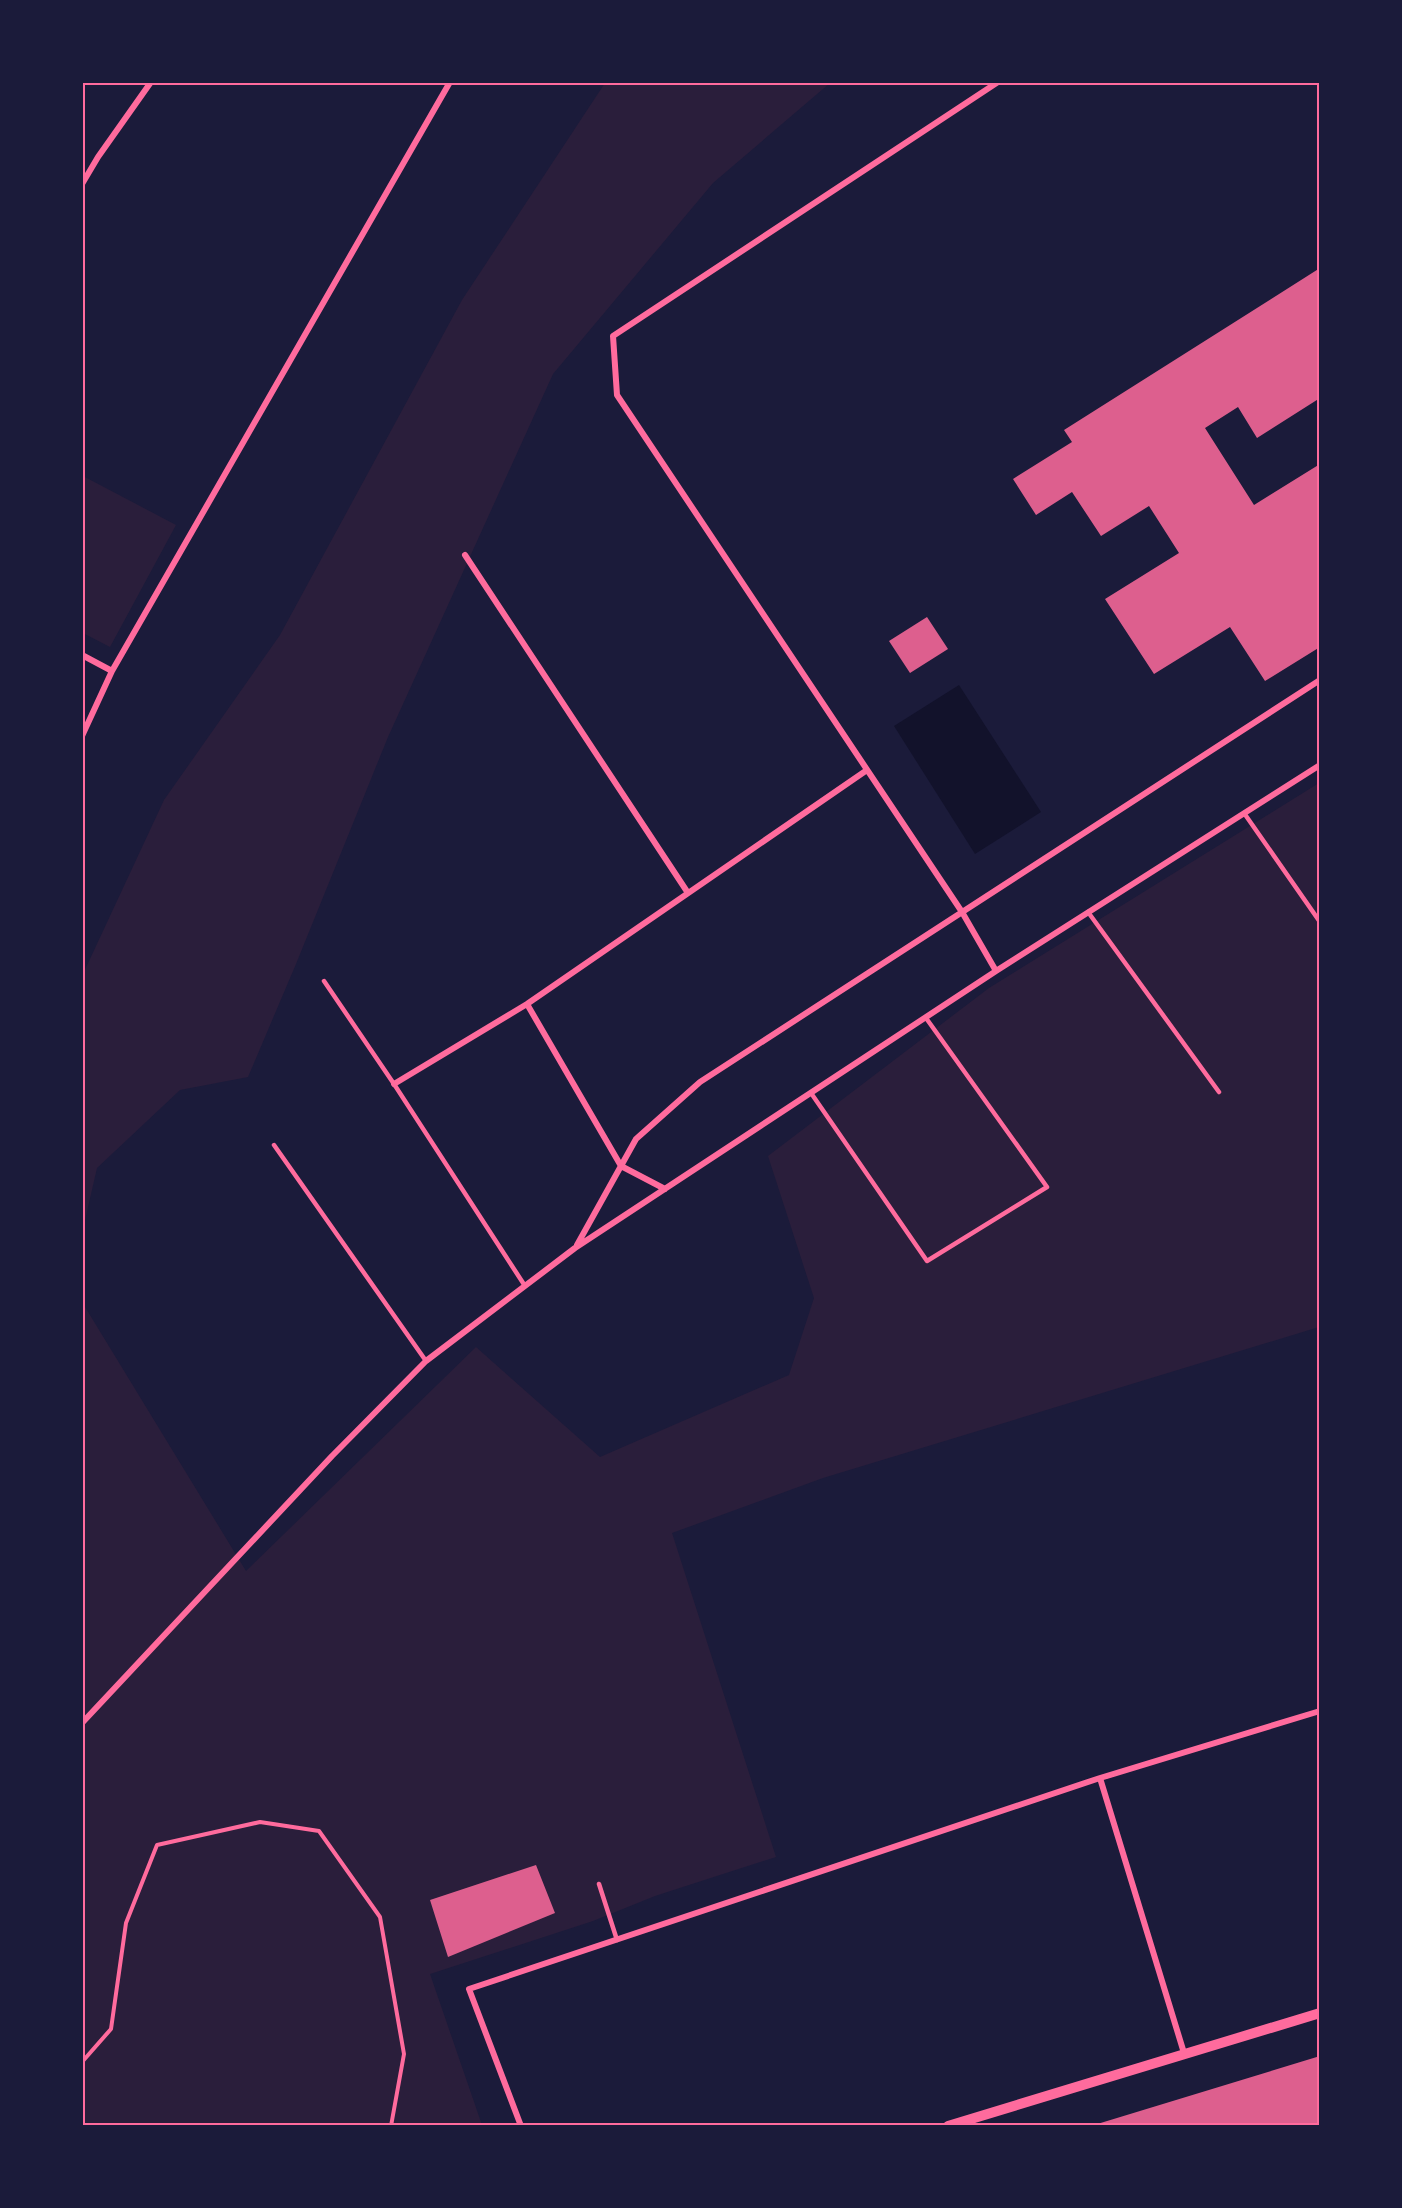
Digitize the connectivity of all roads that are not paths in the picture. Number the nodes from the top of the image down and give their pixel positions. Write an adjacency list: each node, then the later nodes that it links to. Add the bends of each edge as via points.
1 (151, 82): 4 (street)
2 (450, 82): 7 (street)
3 (998, 82): 11 (street, via 613,336 617,395)
4 (82, 184)
5 (465, 555): 13 (street)
6 (82, 655): 7 (street)
7 (112, 670): 9 (street)
8 (1320, 680): 14 (street)
9 (82, 736)
10 (1320, 765): 12 (street)
11 (867, 770): 13 (street); 14 (street)
12 (1244, 813): 15 (street); 16 (lane)
13 (688, 893): 19 (street)
14 (962, 912): 17 (street); 25 (street, via 700,1082 636,1139)
15 (1088, 912): 17 (street); 22 (lane)
16 (1320, 922)
17 (996, 971): 20 (street)
18 (324, 981): 21 (lane)
19 (527, 1004): 21 (street); 25 (street)
20 (926, 1018): 23 (street); 23 (lane, via 1047,1187 927,1261)
21 (394, 1084): 28 (lane)
22 (1219, 1092)
23 (811, 1093): 26 (street)
24 (274, 1145): 29 (lane)
25 (621, 1166): 26 (street); 27 (street)
26 (665, 1189): 27 (street)
27 (575, 1248): 28 (street)
28 (525, 1286): 29 (street)
29 (426, 1361): 31 (street)
30 (1319, 1713): 32 (street)
31 (82, 1723)
32 (1100, 1778): 34 (street); 36 (street)
33 (599, 1884): 34 (lane)
34 (617, 1940): 37 (street, via 469,1989)
35 (1320, 2013): 36 (street)
36 (1184, 2053): 38 (street)
37 (521, 2126)
38 (948, 2126)

